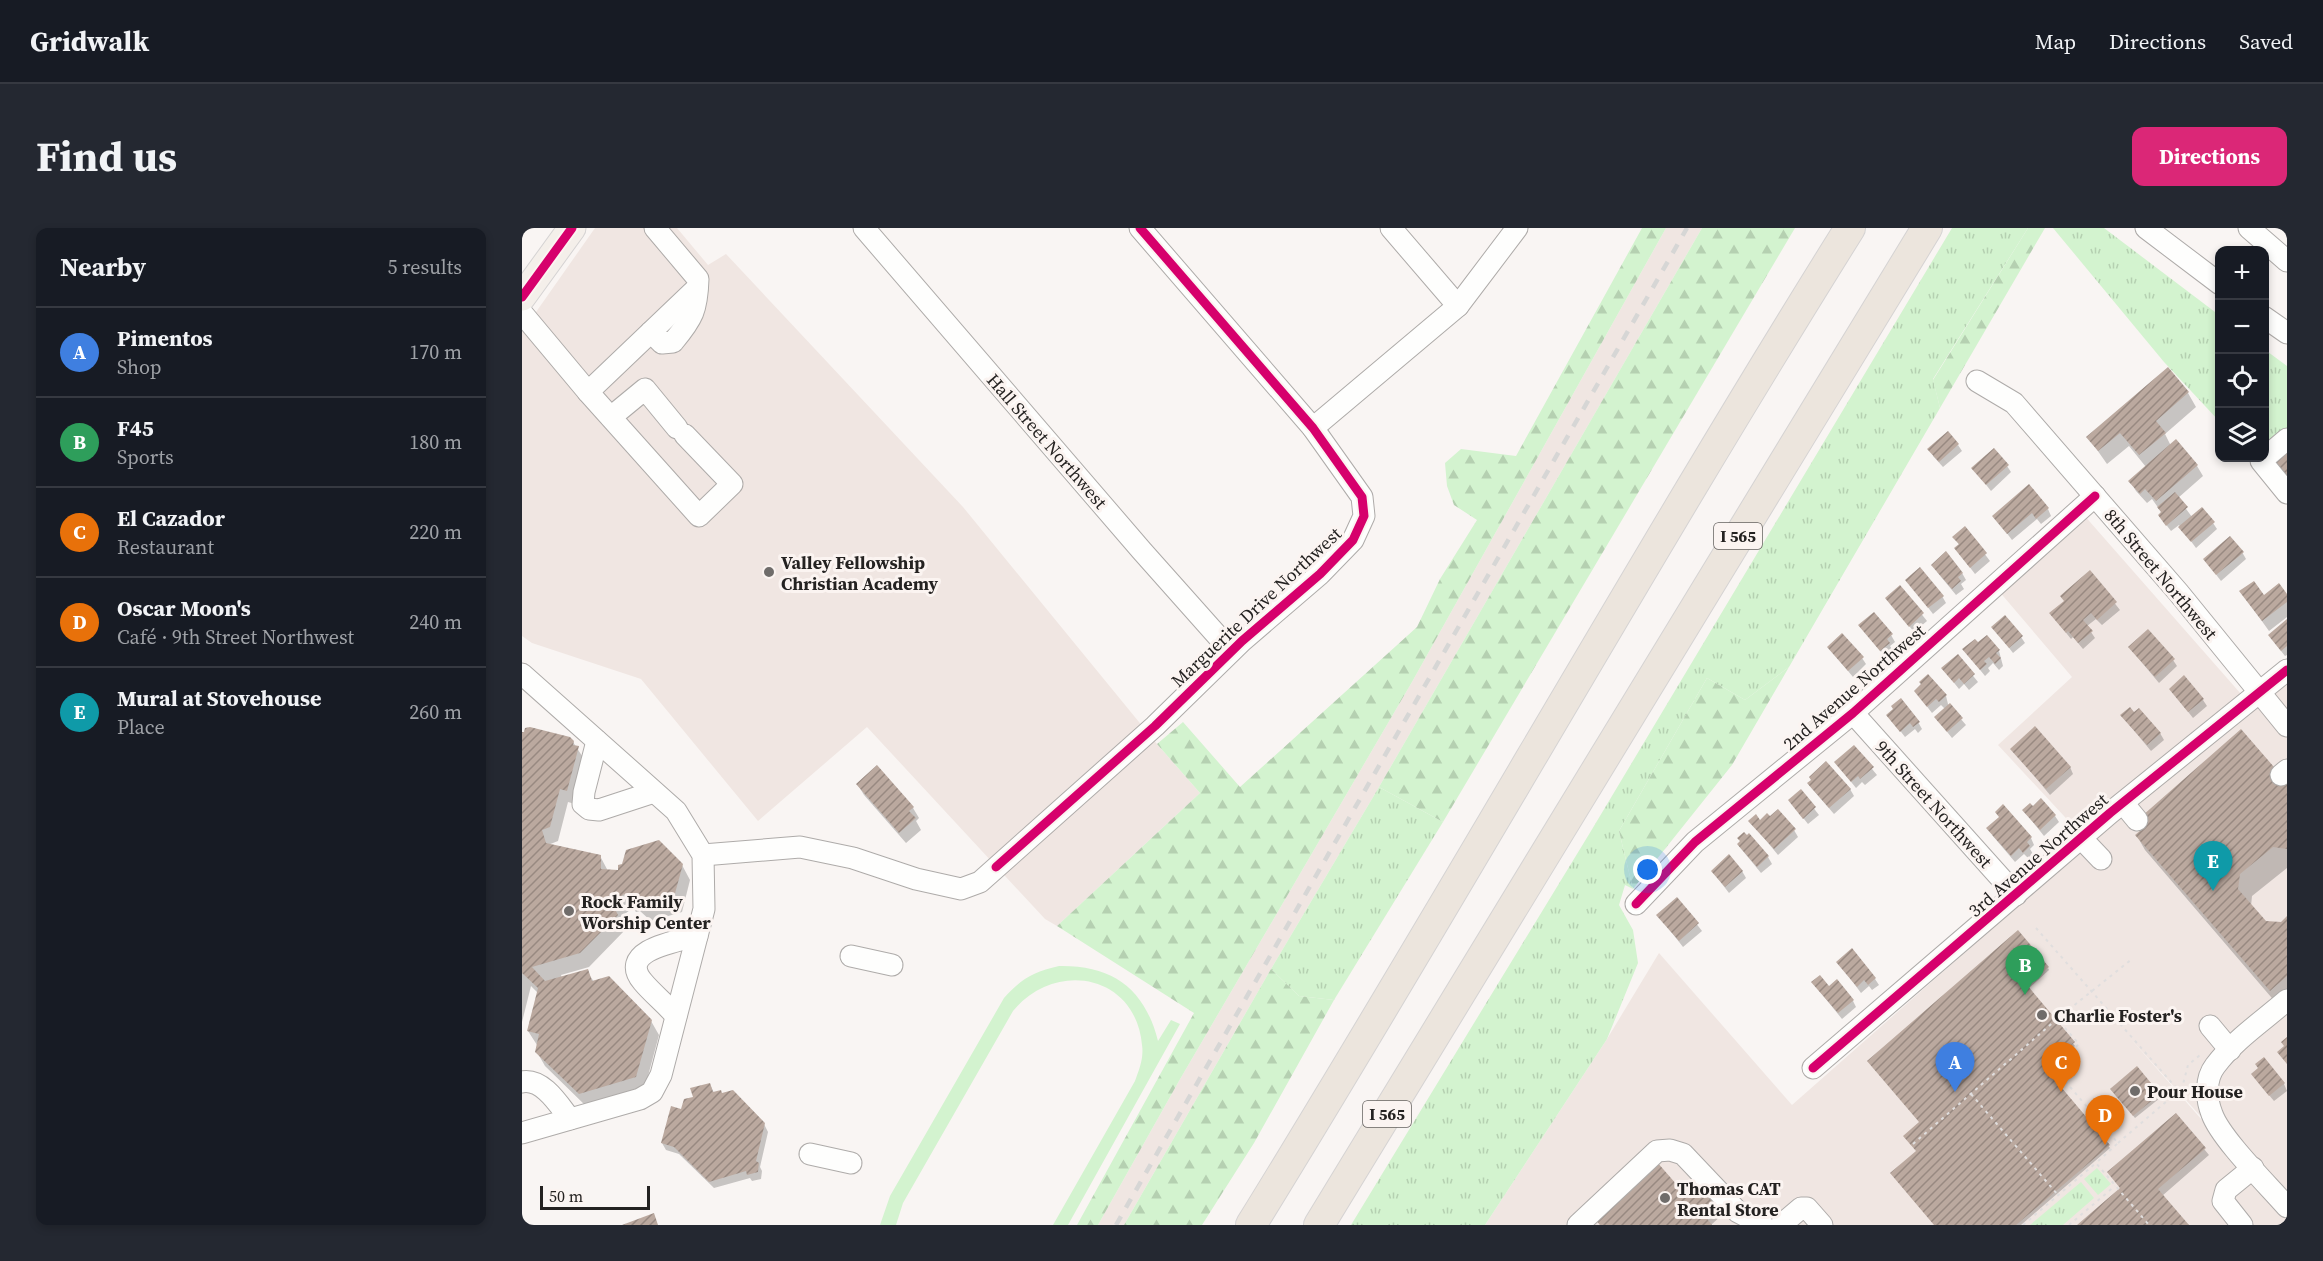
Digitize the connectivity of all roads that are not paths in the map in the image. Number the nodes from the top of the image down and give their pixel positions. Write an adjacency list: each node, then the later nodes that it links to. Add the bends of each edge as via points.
1 (572, 228): 13 (main road)
2 (655, 228): 19 (street, via 698,279 697,288)
3 (864, 228): 25 (street, Hall Street Northwest)
4 (1140, 228): 21 (street, Marguerite Drive Northwest)
5 (1391, 228): 14 (street)
6 (1517, 228): 14 (street)
7 (1850, 228): 53 (highway)
8 (1927, 228): 54 (highway, I 565)
9 (2146, 228): 12 (street)
10 (2249, 228): 11 (street)
11 (2287, 261)
12 (2215, 280)
13 (522, 297)
14 (1458, 306): 21 (street)
15 (522, 313): 19 (street)
16 (2269, 320): 17 (street)
17 (2287, 333)
18 (1977, 381): 24 (street, 8th Street Northwest, via 2014,403)
19 (588, 392): 20 (street)
20 (611, 417): 20 (street, via 699,516 732,484 645,389)
21 (1313, 428): 25 (street, Marguerite Drive Northwest, via 1362,497 1364,516 1353,540 1328,566)
22 (2287, 439): 23 (street, via 2261,461)
23 (2287, 493)
24 (2095, 496): 28 (street, 8th Street Northwest); 29 (street, 2nd Avenue Northwest)
25 (1232, 651): 36 (street, Marguerite Drive Northwest, via 1155,726 980,882 961,889 801,847)
26 (2287, 670): 28 (street, 3rd Avenue Northwest)
27 (522, 674): 31 (street)
28 (2259, 692): 30 (street, 8th Street Northwest); 33 (street, 3rd Avenue Northwest)
29 (1853, 712): 38 (street, 9th Street Northwest); 39 (street, 2nd Avenue Northwest, via 1695,842)
30 (2287, 726)
31 (597, 741): 32 (street); 32 (street, via 584,792 584,804 589,809 599,810)
32 (654, 792): 36 (street, via 676,811)
33 (2123, 803): 34 (street); 35 (street, 3rd Avenue Northwest)
34 (2137, 820)
35 (2081, 838): 37 (street); 38 (street, 3rd Avenue Northwest)
36 (703, 855): 40 (street, via 704,909)
37 (2101, 859)
38 (2016, 895): 45 (street, 3rd Avenue Northwest)
39 (1636, 904)
40 (697, 936): 44 (street); 44 (street, via 652,949 637,962 642,982)
41 (851, 956): 42 (street)
42 (892, 965)
43 (2287, 1000): 51 (street, via 2220,1038 2206,1093 2212,1116)
44 (676, 1016): 47 (street, via 661,1075 652,1092)
45 (1813, 1068)
46 (522, 1082): 47 (street, via 530,1080 543,1087)
47 (570, 1119): 48 (street)
48 (522, 1133)
49 (810, 1154): 50 (street)
50 (850, 1163)
51 (2253, 1168): 52 (street); 59 (street, via 2226,1190 2223,1201)
52 (2287, 1207)
53 (1251, 1225)
54 (1319, 1225)
55 (1578, 1225): 56 (street, via 1657,1151 1670,1150 1683,1154 1738,1212)
56 (1763, 1225)
57 (1781, 1225): 58 (street, via 1801,1208 1807,1208)
58 (1822, 1225)
59 (2242, 1225)

